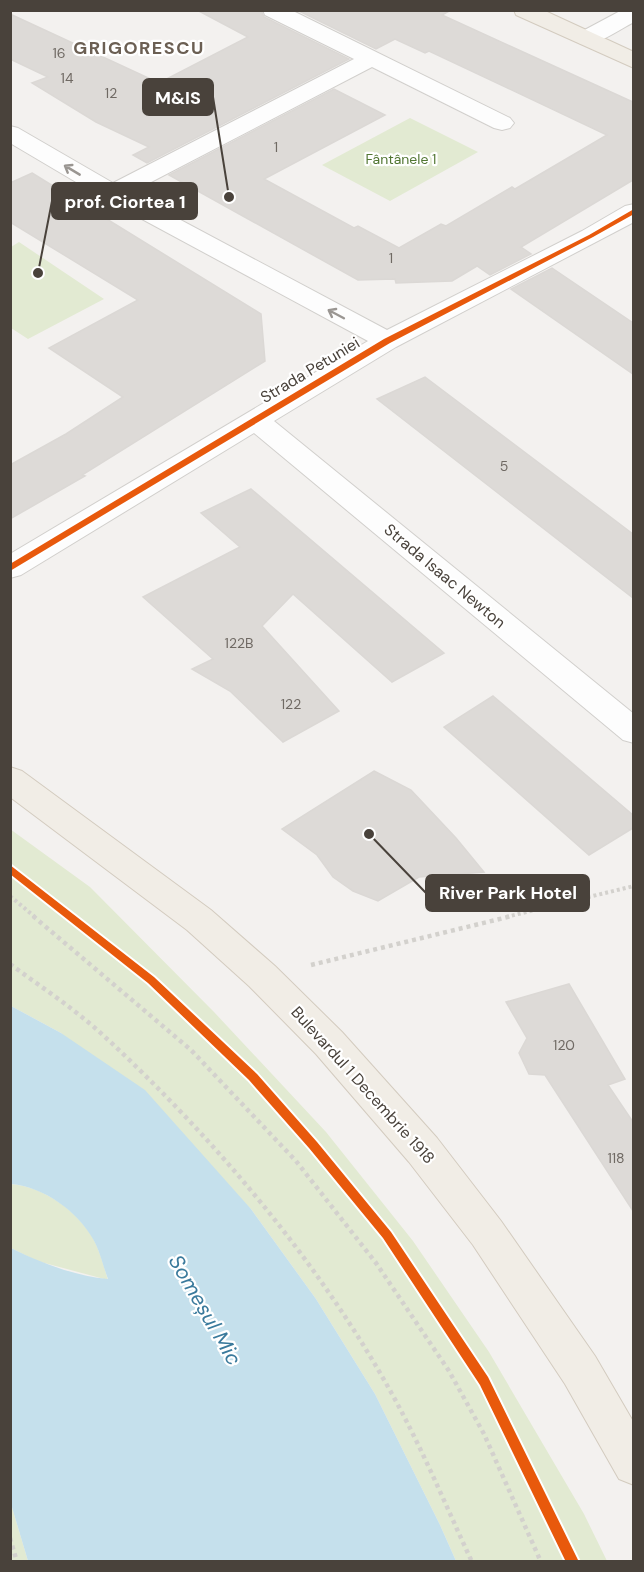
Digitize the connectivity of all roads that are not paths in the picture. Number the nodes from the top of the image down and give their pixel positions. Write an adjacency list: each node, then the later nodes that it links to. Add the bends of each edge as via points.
1 (273, 10): 5 (street)
2 (524, 10): 4 (main road)
3 (633, 13): 4 (street)
4 (587, 38): 6 (main road)
5 (371, 59): 7 (street); 9 (street)
6 (633, 61)
7 (502, 123)
8 (10, 133): 9 (street, one-way to 8)
9 (112, 193): 11 (street, one-way to 9)
10 (633, 211): 11 (street, Strada Petuniei)
11 (387, 342): 12 (street, Strada Petuniei)
12 (256, 420): 13 (street, Strada Petuniei); 14 (street, Strada Isaac Newton)
13 (10, 568)
14 (633, 732)
15 (10, 778): 16 (main road, Bulevardul 1 Decembrie 1918, via 199,920 329,1043 423,1150 487,1233 579,1370)
16 (633, 1465)

